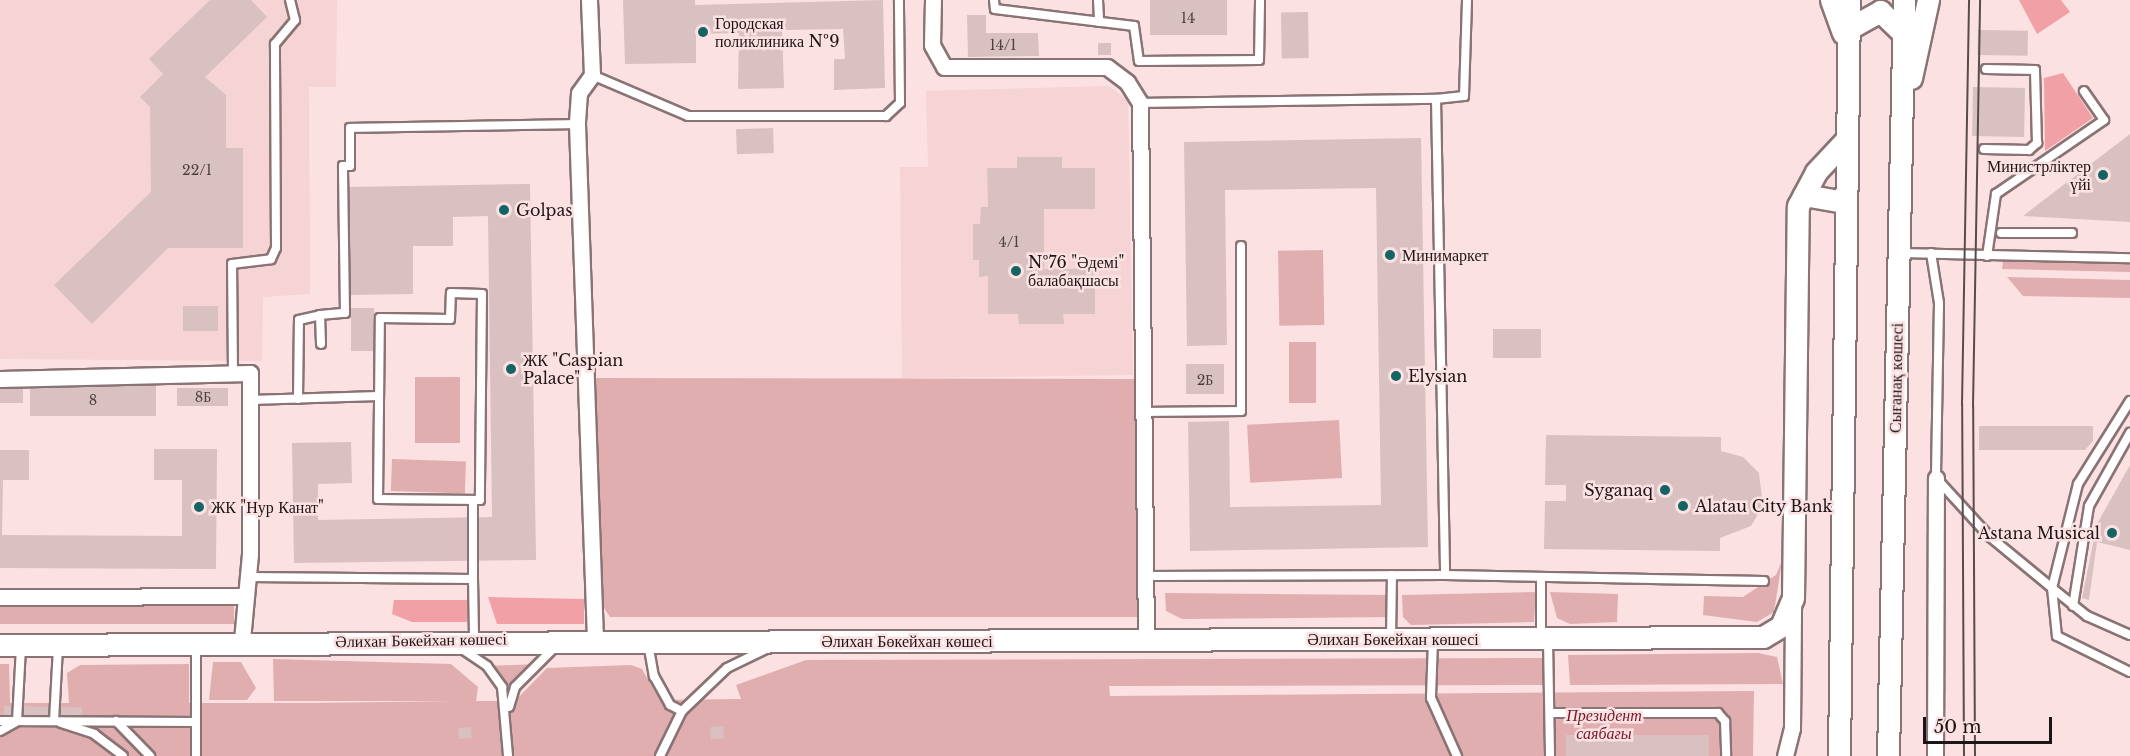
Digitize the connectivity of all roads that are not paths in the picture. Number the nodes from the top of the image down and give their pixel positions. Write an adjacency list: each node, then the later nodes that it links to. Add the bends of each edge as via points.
1 (290, 0): 36 (lane, via 295,20 275,44 276,248 271,260 232,264)
2 (589, 0): 17 (street)
3 (899, 0): 17 (lane, via 900,103 886,116 688,116)
4 (933, 0): 20 (street, via 932,45 945,67 1107,67 1127,82)
5 (994, 0): 13 (lane, via 995,9)
6 (1098, 0): 13 (lane)
7 (1260, 0): 13 (lane, via 1258,60 1139,62 1134,26)
8 (1467, 0): 19 (lane, via 1464,96)
9 (1831, 0): 15 (street)
10 (1849, 0): 15 (street)
11 (1904, 0): 14 (street, Сығанақ көшесі)
12 (1928, 0): 22 (street)
13 (1099, 22)
14 (1903, 33): 15 (street, via 1880,11); 22 (street, Сығанақ көшесі)
15 (1848, 38): 23 (street)
16 (1986, 69): 24 (lane, via 2035,70 2037,143 2030,150)
17 (592, 75): 21 (street, via 579,93)
18 (2084, 91): 32 (lane, via 2104,120 1996,194)
19 (1436, 99): 20 (lane); 47 (lane)
20 (1140, 103): 42 (street)
21 (577, 124): 34 (lane, via 350,128 350,166 343,166 345,312); 64 (street)
22 (1901, 125): 30 (street, Сығанақ көшесі)
23 (1845, 141): 25 (street, via 1816,172); 26 (street)
24 (1984, 149)
25 (1804, 195): 26 (street); 56 (street, via 1796,220)
26 (1844, 202): 93 (street)
27 (2001, 233): 28 (lane)
28 (2072, 233)
29 (1241, 246): 42 (lane, via 1241,411)
30 (1898, 253): 31 (lane); 94 (street, Сығанақ көшесі)
31 (1931, 253): 32 (lane); 44 (lane, via 1939,303)
32 (1987, 256): 33 (lane)
33 (2130, 258)
34 (320, 315): 35 (lane); 39 (lane, via 299,320)
35 (321, 344)
36 (233, 373): 37 (street); 40 (street, via 250,373)
37 (0, 379)
38 (379, 396): 39 (lane); 45 (lane, via 378,499); 45 (lane, via 380,318 450,319 451,293 482,294 480,500)
39 (298, 399): 40 (lane)
40 (250, 400): 49 (street)
41 (2130, 401): 53 (lane, via 2078,484)
42 (1143, 411): 48 (street)
43 (2130, 433): 57 (lane, via 2089,506)
44 (1936, 478): 53 (lane, via 1989,536); 95 (street)
45 (473, 500): 51 (lane)
46 (1392, 575): 47 (lane); 48 (lane); 61 (lane)
47 (1445, 575): 50 (lane)
48 (1145, 576): 65 (street)
49 (248, 577): 51 (lane); 54 (street)
50 (1541, 578): 52 (lane); 62 (lane)
51 (473, 579): 60 (lane)
52 (1764, 581)
53 (2052, 588): 57 (lane); 74 (lane, via 2057,636)
54 (246, 596): 55 (street); 67 (street)
55 (0, 597)
56 (1793, 598): 62 (street, Әлихан Бөкейхан көшесі, via 1781,626 1763,637); 92 (street, via 1792,728)
57 (2073, 606): 58 (lane)
58 (2130, 635)
59 (449, 639): 60 (street, Әлихан Бөкейхан көшесі); 67 (street, Әлихан Бөкейхан көшесі); 75 (lane, via 488,666)
60 (474, 639): 63 (street, Әлихан Бөкейхан көшесі)
61 (1391, 639): 65 (street, Әлихан Бөкейхан көшесі); 66 (street, Әлихан Бөкейхан көшесі)
62 (1544, 639): 66 (street, Әлихан Бөкейхан көшесі); 77 (lane)
63 (563, 640): 64 (street, Әлихан Бөкейхан көшесі); 75 (lane, via 515,687)
64 (595, 640): 68 (street, Әлихан Бөкейхан көшесі)
65 (1146, 640): 69 (street, Әлихан Бөкейхан көшесі)
66 (1433, 640): 89 (lane, via 1431,698)
67 (242, 641): 70 (street, Әлихан Бөкейхан көшесі)
68 (647, 641): 69 (street, Әлихан Бөкейхан көшесі); 76 (lane, via 654,676 670,705)
69 (781, 641): 76 (lane, via 727,668)
70 (196, 643): 71 (street, Әлихан Бөкейхан көшесі); 82 (lane)
71 (58, 644): 73 (street, Әлихан Бөкейхан көшесі); 79 (lane)
72 (0, 645): 73 (street, Әлихан Бөкейхан көшесі)
73 (21, 645): 78 (lane)
74 (2130, 672)
75 (508, 709): 87 (lane)
76 (682, 711): 88 (lane)
77 (1550, 713): 90 (lane); 91 (lane, via 1718,713 1725,721)
78 (17, 721): 79 (lane); 81 (lane); 83 (lane)
79 (54, 721): 80 (lane); 84 (lane, via 94,734)
80 (116, 721): 82 (lane); 85 (lane)
81 (0, 722)
82 (196, 722): 86 (lane)
83 (0, 731)
84 (123, 756)
85 (150, 756)
86 (196, 756)
87 (508, 756)
88 (660, 756)
89 (1457, 756)
90 (1550, 756)
91 (1726, 756)
92 (1785, 756)
93 (1839, 756)
94 (1888, 756)
95 (1935, 756)

